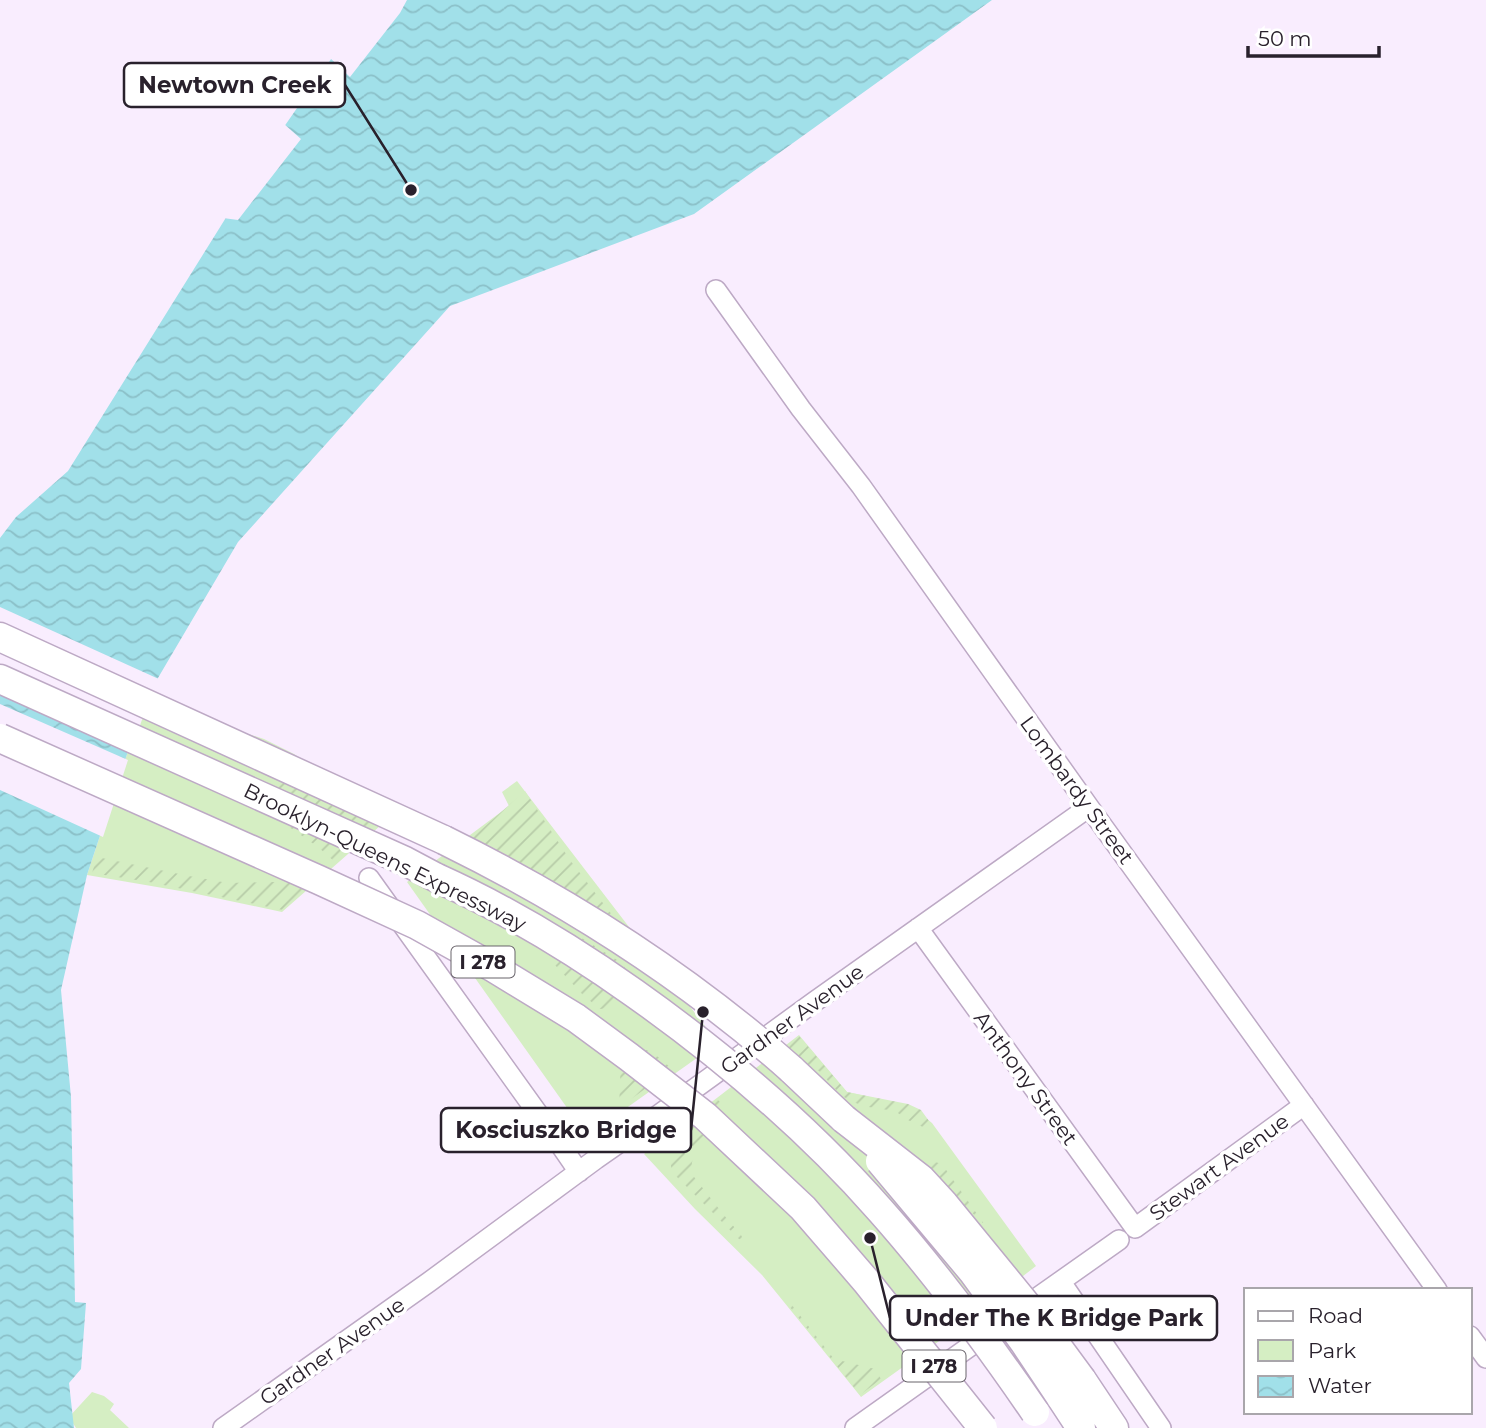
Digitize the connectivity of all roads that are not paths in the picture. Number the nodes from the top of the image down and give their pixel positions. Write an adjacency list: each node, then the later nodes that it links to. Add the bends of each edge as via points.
1 (716, 290): 5 (street, Lombardy Street)
2 (0, 637): 18 (highway, Brooklyn-Queens Expressway, bridge, via 444,840 623,940 768,1049 844,1119 921,1179 1029,1308)
3 (0, 678): 19 (highway, Brooklyn-Queens Expressway / I 278, bridge, via 461,888 630,990 746,1078 839,1165 935,1275)
4 (0, 738): 15 (highway, I 278, bridge, via 377,906 550,1001 639,1063 729,1138 803,1208)
5 (1089, 807): 7 (street, Gardner Avenue); 10 (street, Lombardy Street)
6 (369, 878): 11 (street)
7 (918, 928): 9 (street, Gardner Avenue); 12 (street, Anthony Street)
8 (700, 985): 9 (street)
9 (748, 1050): 11 (street, Gardner Avenue)
10 (1304, 1105): 12 (street, Stewart Avenue); 14 (street, Lombardy Street)
11 (579, 1172): 20 (street, Gardner Avenue)
12 (1127, 1234): 13 (street, Stewart Avenue)
13 (1061, 1282): 21 (street, Stewart Avenue); 26 (street)
14 (1436, 1288)
15 (886, 1305): 22 (highway, bridge); 23 (highway, I 278, bridge)
16 (1472, 1339): 17 (street)
17 (1486, 1358)
18 (1071, 1388): 24 (highway); 25 (highway)
19 (1040, 1420)
20 (223, 1428)
21 (855, 1428)
22 (962, 1428)
23 (983, 1428)
24 (1081, 1428)
25 (1114, 1428)
26 (1161, 1428)

